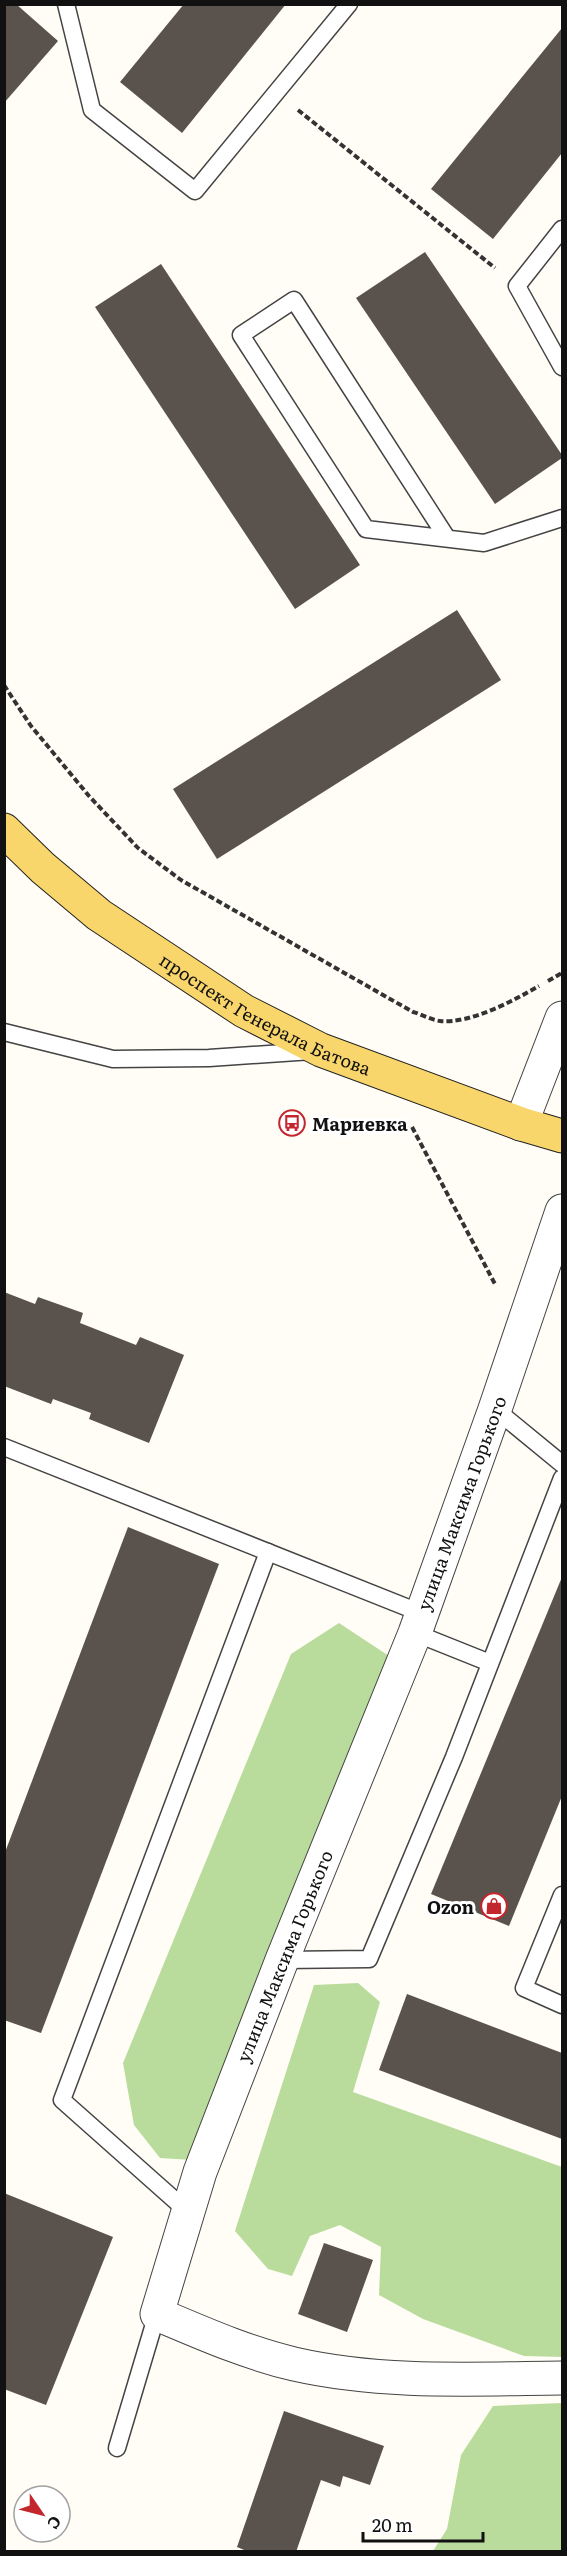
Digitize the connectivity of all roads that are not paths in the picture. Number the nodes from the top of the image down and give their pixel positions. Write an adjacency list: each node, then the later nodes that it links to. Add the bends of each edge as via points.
1 (66, 4): 2 (lane, via 92,110 195,191)
2 (349, 4)
3 (562, 229): 4 (lane, via 517,286)
4 (562, 367)
5 (562, 518): 6 (lane, via 484,543)
6 (447, 538): 6 (lane, via 294,300 241,335 366,529)
7 (4, 830): 10 (main road, проспект Генерала Батова, via 99,915 244,1011)
8 (562, 1018): 11 (street)
9 (4, 1032): 10 (lane, via 113,1059 209,1058)
10 (321, 1050): 11 (main road, проспект Генерала Батова)
11 (521, 1124): 12 (main road, проспект Генерала Батова)
12 (562, 1136)
13 (562, 1211): 14 (street, улица Максима Горького)
14 (495, 1409): 16 (lane); 19 (street, улица Максима Горького)
15 (4, 1447): 18 (lane)
16 (562, 1464)
17 (562, 1478): 20 (lane)
18 (268, 1552): 19 (lane); 24 (lane, via 62,2100)
19 (418, 1623): 20 (lane); 22 (street, улица Максима Горького)
20 (490, 1664): 22 (lane, via 369,1959)
21 (562, 1895): 23 (lane, via 524,1988)
22 (282, 1960): 24 (street, улица Максима Горького)
23 (562, 2005)
24 (187, 2211): 25 (street, улица Максима Горького)
25 (157, 2314): 26 (street, via 251,2352 335,2372 429,2379); 27 (lane)
26 (562, 2378)
27 (117, 2448)

